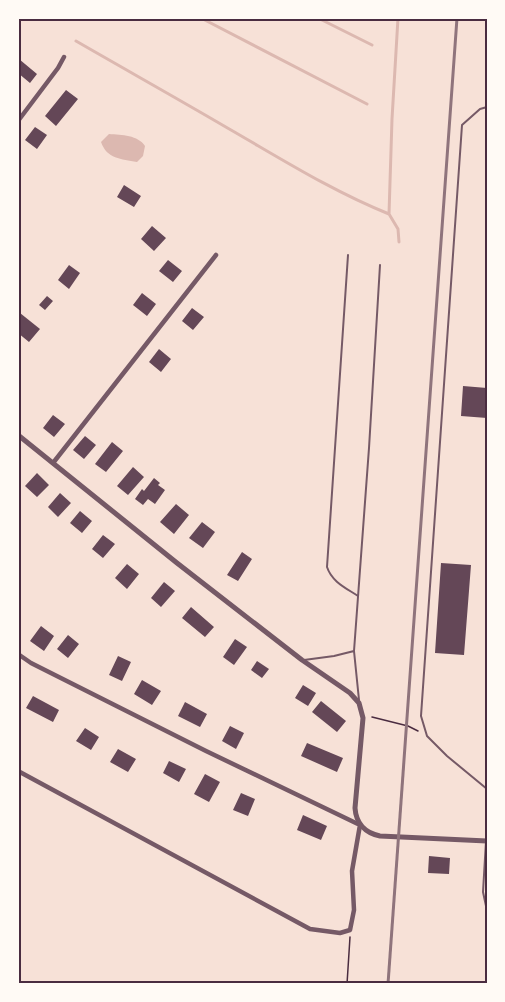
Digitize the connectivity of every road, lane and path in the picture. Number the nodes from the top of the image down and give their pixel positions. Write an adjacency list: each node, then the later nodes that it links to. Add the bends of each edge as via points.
1 (64, 57): 3 (street)
2 (487, 107): 14 (lane, via 462,125 421,716)
3 (18, 121)
4 (216, 255): 8 (street)
5 (348, 255): 9 (lane, via 327,567 336,582)
6 (380, 265): 9 (lane)
7 (18, 435): 8 (street)
8 (53, 464): 12 (street)
9 (358, 596): 10 (lane)
10 (354, 651): 12 (lane); 13 (lane)
11 (18, 654): 17 (street)
12 (302, 660): 13 (street, via 348,691)
13 (359, 705): 14 (path, via 373,718 408,726); 17 (street, via 363,723 355,810)
14 (427, 736): 16 (lane)
15 (18, 771): 20 (street, via 310,929 340,933)
16 (487, 789)
17 (360, 825): 18 (street, via 380,836); 20 (street, via 352,872 354,910)
18 (487, 840): 19 (lane, via 483,892)
19 (487, 907)
20 (350, 930): 21 (path)
21 (347, 984)

